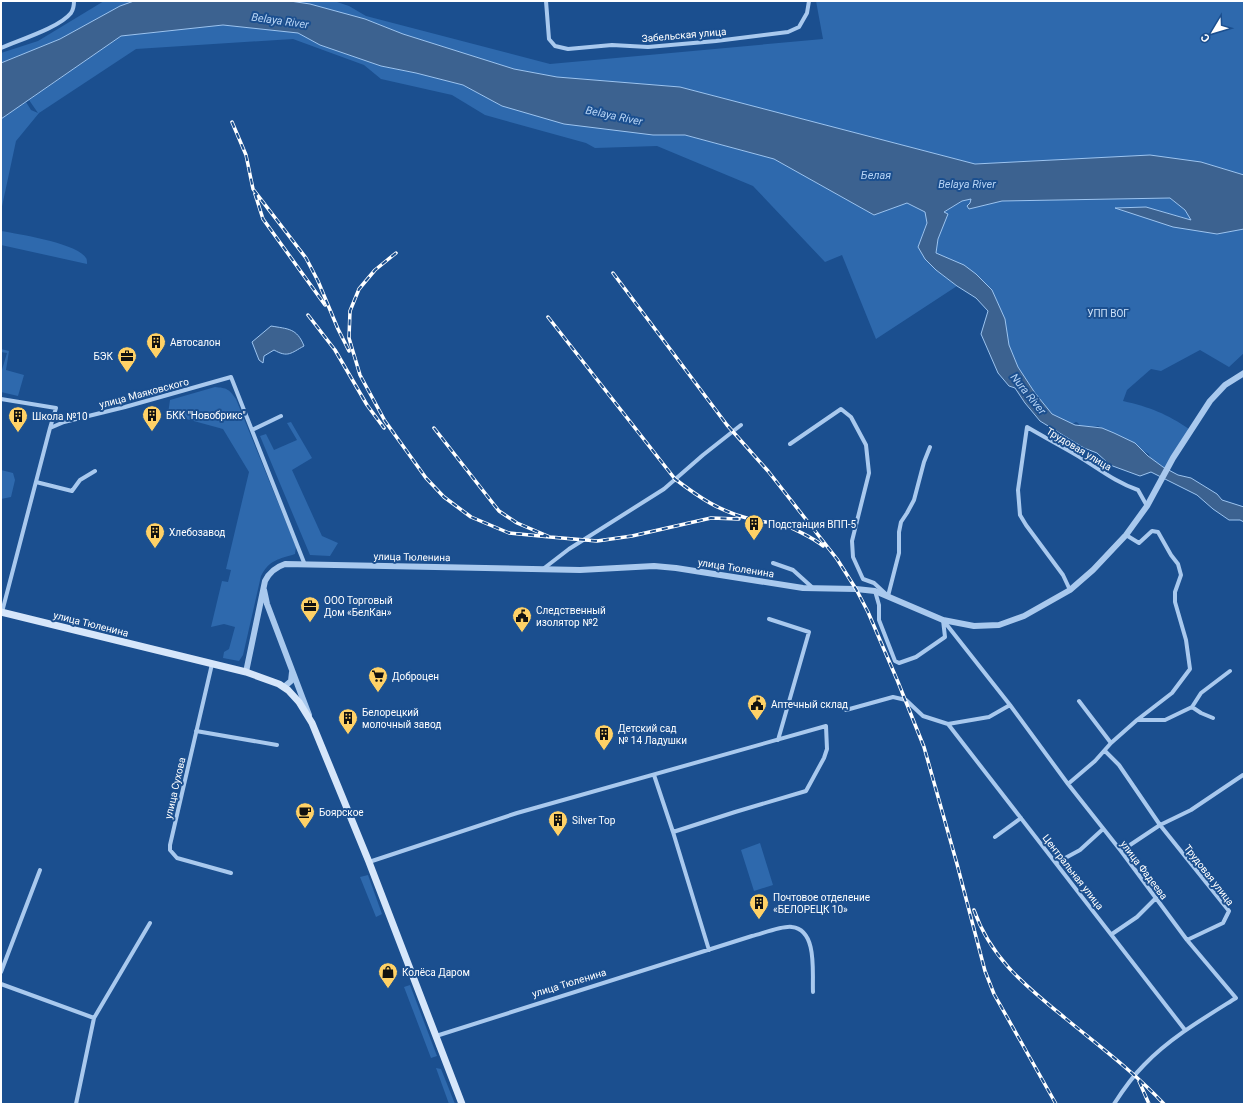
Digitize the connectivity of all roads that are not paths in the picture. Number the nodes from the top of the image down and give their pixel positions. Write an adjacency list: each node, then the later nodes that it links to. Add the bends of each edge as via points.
1 (74, 1): 4 (street, via 71,13 59,22)
2 (546, 1): 3 (street, Забельская улица, via 549,39 555,46 568,49 612,45 648,47 788,32 799,26 807,13)
3 (809, 1)
4 (1, 48)
5 (1244, 373): 15 (street, улица Тюленина, via 1225,385 1210,401 1173,458)
6 (1, 399): 9 (street, via 56,408)
7 (281, 416): 10 (street)
8 (741, 426): 19 (street, via 664,489 569,549)
9 (50, 428): 10 (street, улица Маяковского, via 232,377); 14 (street)
10 (252, 430): 18 (street, улица Маяковского)
11 (790, 444): 24 (street, via 841,409 851,417 866,445 869,473 852,541 853,557 863,579 874,583)
12 (930, 446): 24 (street, via 914,500 901,522 899,553)
13 (96, 471): 14 (street, via 80,480 72,491)
14 (36, 482): 25 (street)
15 (1147, 506): 16 (street, улица Тюленина); 22 (street, Трудовая улица, via 1138,490 1108,476 1027,426 1018,490 1020,515 1063,575)
16 (1126, 535): 22 (street, улица Тюленина); 38 (street, via 1139,543 1152,531 1158,532 1178,564 1181,574 1175,592 1175,602 1186,640 1190,669 1172,693)
17 (773, 563): 21 (street, via 793,570)
18 (305, 565): 19 (street, улица Тюленина); 20 (street, улица Тюленина, via 285,564 277,567 269,574)
19 (543, 570): 21 (street, улица Тюленина, via 654,566)
20 (263, 588): 29 (street, улица Тюленина); 31 (street, улица Тюленина)
21 (814, 589): 23 (street, улица Тюленина)
22 (1070, 590): 27 (street, улица Тюленина, via 1024,616 999,625 974,626)
23 (875, 591): 24 (street, улица Тюленина); 27 (street, via 879,605 879,620 895,660 899,663 916,657 945,638)
24 (888, 596): 27 (street, улица Тюленина)
25 (2, 612): 28 (main road, улица Тюленина)
26 (770, 619): 42 (street, via 809,632)
27 (943, 620): 34 (street, улица Фадеева)
28 (212, 664): 31 (main road, улица Тюленина); 41 (street, улица Сухова)
29 (292, 666): 32 (street, via 291,681); 39 (street, улица Тюленина)
30 (1230, 671): 35 (street, via 1201,693)
31 (246, 672): 32 (main road, улица Тюленина)
32 (284, 687): 39 (main road, улица Тюленина, via 293,694)
33 (1079, 701): 43 (street)
34 (1010, 705): 40 (street, via 989,717); 48 (street, улица Фадеева)
35 (1192, 707): 37 (street); 38 (street, via 1165,720)
36 (846, 710): 40 (street, via 893,696 906,700 923,716)
37 (1213, 718)
38 (1137, 720): 43 (street)
39 (312, 723): 55 (main road, улица Тюленина)
40 (948, 724): 49 (street, Центральная улица)
41 (196, 731): 44 (street); 58 (street, улица Сухова, via 170,850 177,858)
42 (778, 740): 46 (street); 52 (street, via 826,726 827,749 806,791)
43 (1111, 743): 45 (street)
44 (277, 745)
45 (1105, 751): 48 (street); 50 (street, Трудовая улица, via 1119,765)
46 (654, 775): 52 (street); 55 (street, via 517,813)
47 (1243, 775): 50 (street, via 1191,810)
48 (1068, 784): 51 (street, улица Фадеева)
49 (1021, 818): 53 (street); 56 (street, Центральная улица)
50 (1160, 825): 54 (street); 62 (street, Трудовая улица, via 1229,911 1223,923)
51 (1103, 829): 54 (street, улица Фадеева); 56 (street, via 1080,850)
52 (673, 832): 63 (street)
53 (995, 837)
54 (1121, 851): 59 (street, улица Фадеева)
55 (369, 862): 69 (main road, улица Тюленина)
56 (1056, 863): 61 (street, Центральная улица)
57 (40, 870): 64 (street)
58 (231, 873)
59 (1156, 898): 61 (street, via 1137,917); 62 (street, улица Фадеева)
60 (150, 923): 67 (street)
61 (1112, 934): 68 (street, Центральная улица)
62 (1187, 940): 68 (street, улица Фадеева, via 1236,998)
63 (709, 950): 66 (street, улица Тюленина, via 791,926 800,930 811,944); 69 (street, улица Тюленина)
64 (1, 972)
65 (1, 984): 67 (street)
66 (813, 992)
67 (94, 1018): 70 (street)
68 (1185, 1030): 72 (street, улица Фадеева, via 1144,1064)
69 (436, 1036): 71 (main road, улица Тюленина)
70 (76, 1104)
71 (462, 1104)
72 (1114, 1104)

